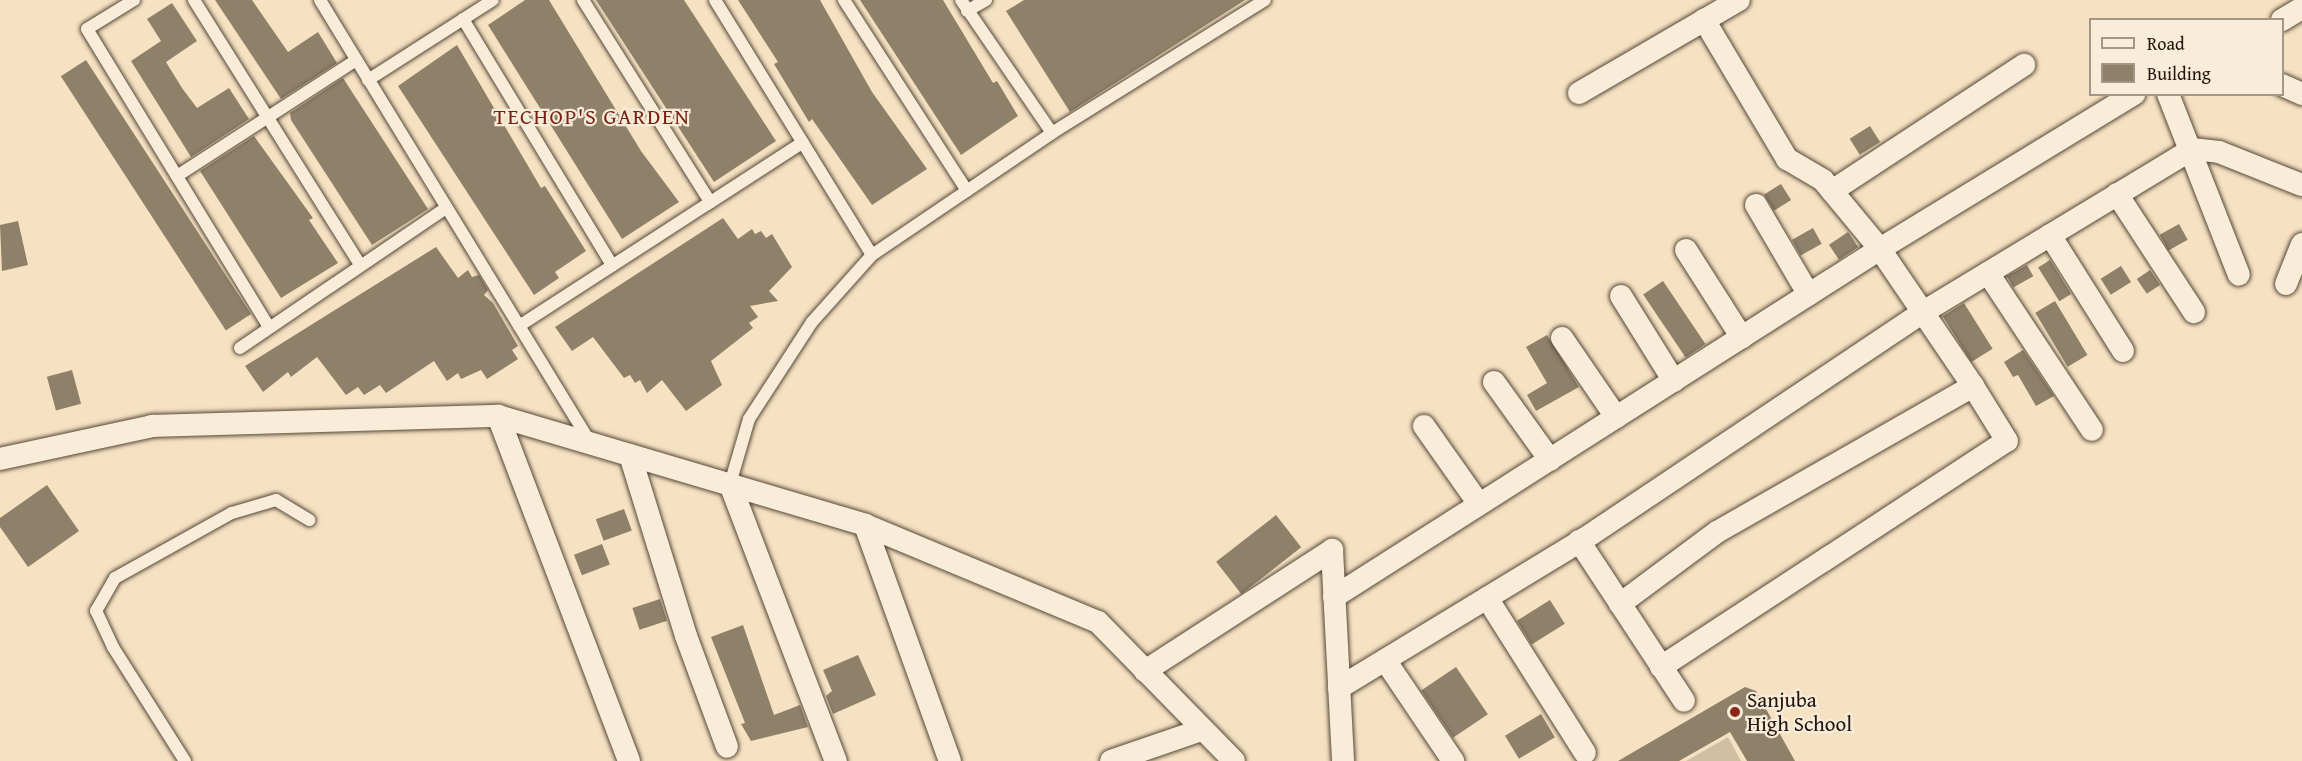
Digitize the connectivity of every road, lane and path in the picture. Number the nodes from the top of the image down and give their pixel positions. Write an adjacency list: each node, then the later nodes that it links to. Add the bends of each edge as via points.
1 (134, 0): 26 (lane, via 87,29)
2 (194, 0): 22 (lane)
3 (320, 0): 14 (lane)
4 (493, 0): 12 (lane)
5 (583, 0): 31 (lane)
6 (715, 0): 24 (lane)
7 (844, 0): 28 (lane)
8 (986, 0): 11 (lane)
9 (1265, 0): 23 (lane)
10 (1739, 0): 13 (street)
11 (964, 5): 23 (lane)
12 (463, 19): 16 (lane); 40 (lane)
13 (1704, 20): 18 (street); 29 (street, via 1787,159 1823,180)
14 (356, 60): 16 (lane); 22 (lane)
15 (2024, 65): 29 (street)
16 (369, 80): 33 (lane)
17 (2284, 85): 19 (street)
18 (1579, 93)
19 (2302, 94)
20 (2131, 96): 36 (street)
21 (2169, 96): 25 (street)
22 (268, 118): 26 (lane); 39 (lane)
23 (1052, 133): 28 (lane)
24 (803, 142): 31 (lane); 38 (lane)
25 (2192, 148): 27 (street, via 2219,152); 30 (street); 42 (street)
26 (177, 176): 49 (lane)
27 (2302, 185)
28 (967, 191): 38 (lane)
29 (1832, 191): 36 (street)
30 (2117, 194): 34 (street); 47 (street)
31 (710, 202): 40 (lane)
32 (1756, 205): 44 (street)
33 (446, 208): 39 (lane); 48 (lane)
34 (2050, 235): 41 (street); 53 (street)
35 (2302, 244): 43 (street)
36 (1881, 249): 44 (street); 46 (street)
37 (1686, 250): 51 (street)
38 (872, 255): 65 (lane, via 812,322 749,419)
39 (360, 265): 49 (lane)
40 (612, 265): 48 (lane)
41 (1988, 273): 46 (street); 60 (street)
42 (2240, 275)
43 (2286, 284)
44 (1809, 295): 51 (street)
45 (1621, 296): 54 (street)
46 (1925, 311): 56 (street); 69 (street)
47 (2194, 312)
48 (519, 326): 61 (lane)
49 (269, 327): 52 (lane)
50 (1562, 338): 58 (street)
51 (1742, 338): 54 (street)
52 (240, 348)
53 (2123, 351)
54 (1674, 381): 58 (street)
55 (1494, 382): 64 (street)
56 (1973, 386): 72 (street, via 1717,532); 74 (street, via 2007,441)
57 (498, 416): 61 (street); 63 (street, via 152,426); 82 (street)
58 (1616, 417): 64 (street)
59 (1424, 426): 66 (street)
60 (2092, 430)
61 (591, 443): 62 (street)
62 (630, 455): 65 (street); 79 (street, via 686,636)
63 (0, 459)
64 (1550, 460): 66 (street)
65 (730, 484): 68 (street); 83 (street)
66 (1479, 504): 70 (street)
67 (309, 520): 81 (lane, via 276,500 232,513 115,578 96,611 113,647)
68 (865, 525): 75 (street, via 1098,622); 84 (street)
69 (1579, 542): 71 (street); 72 (street)
70 (1334, 597): 75 (street, via 1332,550); 76 (street)
71 (1487, 598): 73 (street); 80 (street)
72 (1620, 604): 74 (street)
73 (1385, 660): 76 (street); 88 (street)
74 (1661, 666): 77 (street)
75 (1145, 671): 78 (street)
76 (1339, 688): 87 (street)
77 (1684, 701)
78 (1201, 730): 85 (street); 86 (street)
79 (727, 747)
80 (1586, 753)
81 (185, 761)
82 (629, 761)
83 (836, 761)
84 (950, 761)
85 (1111, 761)
86 (1234, 761)
87 (1343, 761)
88 (1453, 761)

